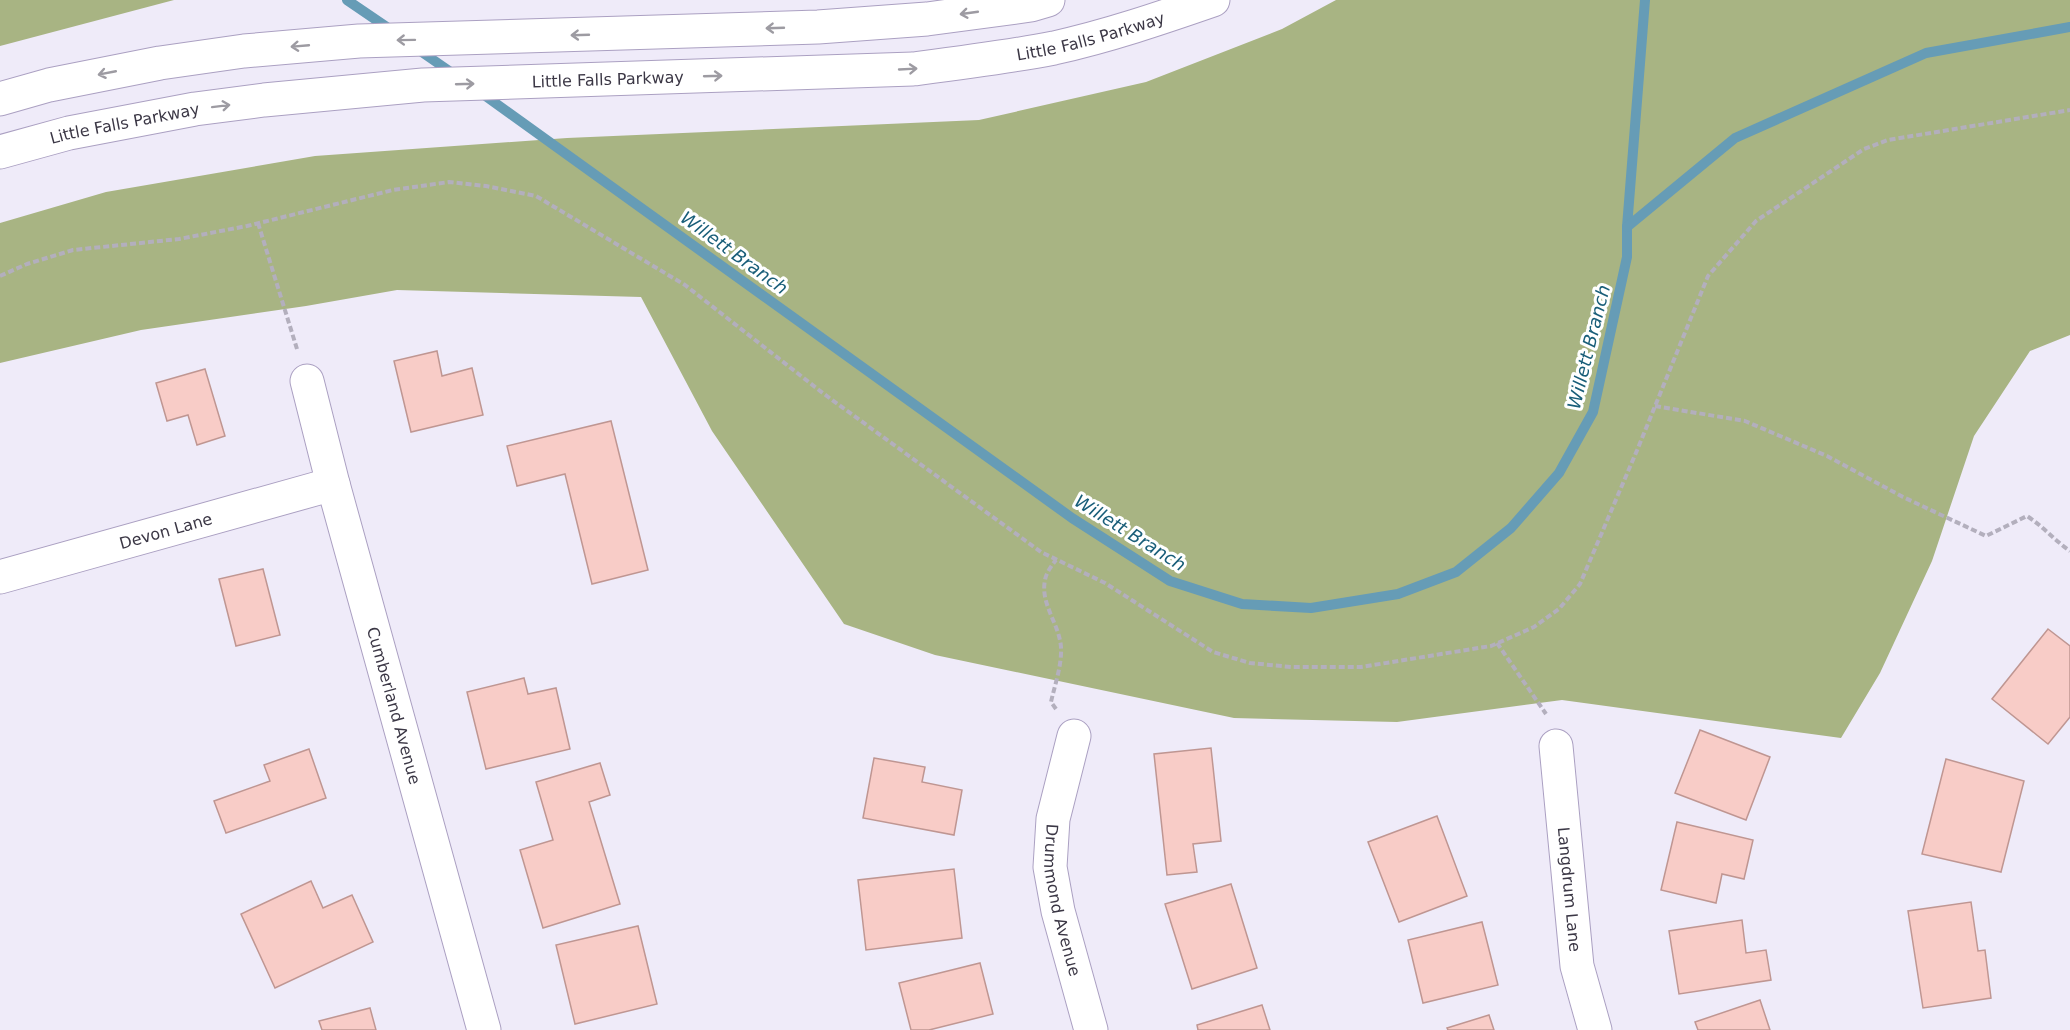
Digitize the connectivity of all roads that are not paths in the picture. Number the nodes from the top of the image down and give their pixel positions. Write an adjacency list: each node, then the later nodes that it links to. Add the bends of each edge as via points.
1 (1048, 0): 3 (main road, one-way to 3, via 927,19 819,27 358,41 244,51 160,63)
2 (1213, 0): 4 (main road, Little Falls Parkway, one-way to 2, via 69,133 264,100 423,86 913,69 986,60 1056,47)
3 (0, 99)
4 (0, 152)
5 (307, 381): 6 (main road, Cumberland Avenue)
6 (333, 484): 7 (main road, Devon Lane); 10 (main road, Cumberland Avenue)
7 (0, 576)
8 (1074, 736): 11 (main road, Drummond Avenue, via 1053,819 1050,867)
9 (1556, 746): 12 (main road, Langdrum Lane, via 1577,966)
10 (484, 1030)
11 (1091, 1030)
12 (1595, 1030)

